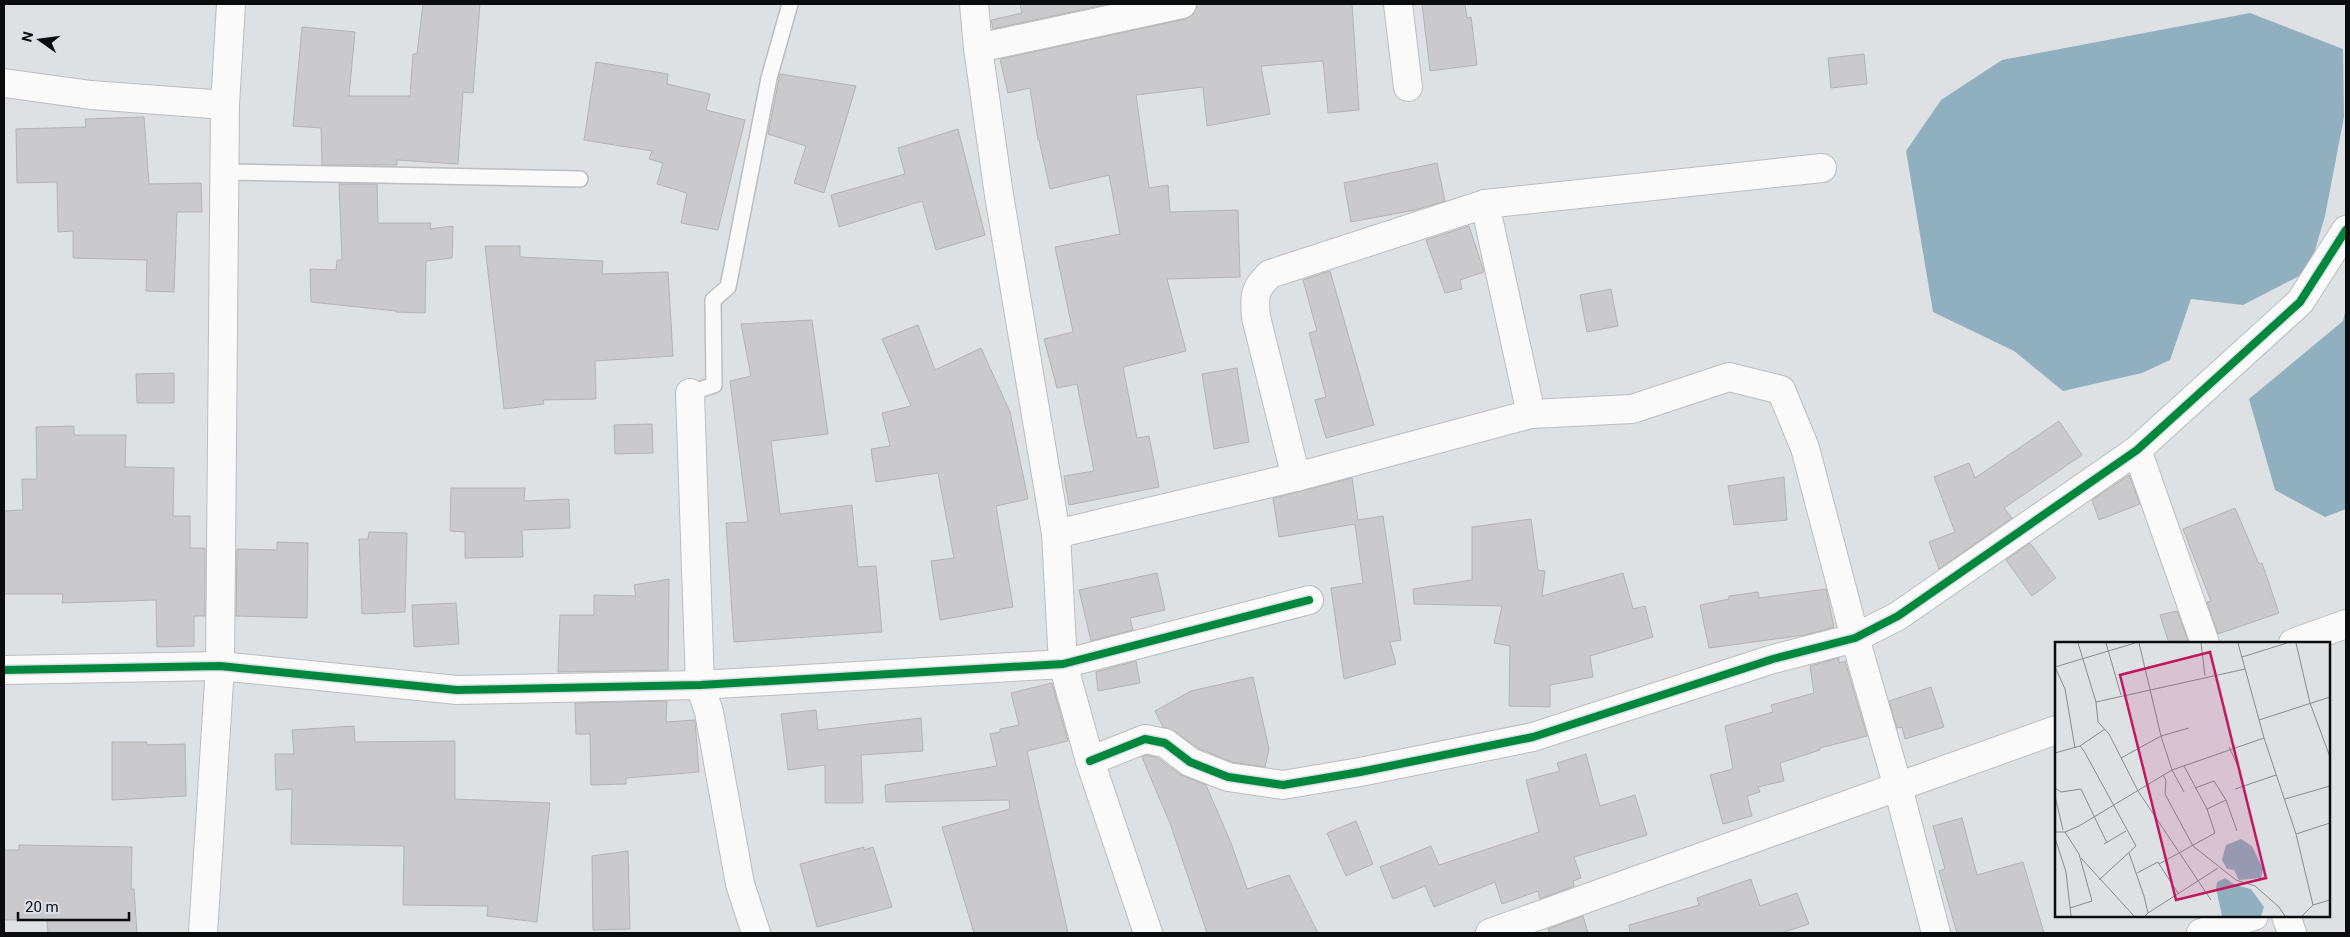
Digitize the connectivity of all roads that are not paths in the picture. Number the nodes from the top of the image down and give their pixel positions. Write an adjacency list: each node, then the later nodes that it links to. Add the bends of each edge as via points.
1 (231, 4): 9 (street)
2 (790, 4): 15 (lane, via 769,78 728,287 713,300 714,385)
3 (974, 4): 6 (street)
4 (1182, 4): 6 (street)
5 (1398, 4): 8 (street)
6 (978, 48): 19 (street, via 999,195)
7 (4, 84): 9 (street, via 91,95)
8 (1408, 87)
9 (225, 105): 11 (street)
10 (1822, 168): 13 (street)
11 (226, 172): 12 (lane); 26 (street)
12 (580, 179)
13 (1485, 204): 16 (street); 18 (street, via 1270,274 1258,285 1254,300 1256,317)
14 (2346, 230): 17 (street, via 2300,302)
15 (690, 393): 28 (street)
16 (1531, 414): 18 (street); 22 (street, via 1632,409 1728,377 1781,390 1805,448)
17 (2137, 450): 22 (street, via 1898,616); 23 (street)
18 (1296, 477): 19 (street)
19 (1056, 534): 25 (street)
20 (1309, 600): 25 (street)
21 (2346, 624): 24 (street)
22 (1855, 638): 30 (street, via 1773,660 1534,737 1283,785 1228,777 1190,762 1166,742 1145,739); 31 (street)
23 (2205, 642)
24 (2297, 642)
25 (1064, 664): 28 (street); 30 (street)
26 (220, 666): 27 (street); 28 (street, via 457,690); 34 (street)
27 (4, 670)
28 (700, 685): 35 (street, via 709,712 740,884)
29 (2055, 730): 31 (street)
30 (1090, 761): 36 (street)
31 (1898, 787): 37 (street); 38 (street)
32 (2251, 917): 39 (street)
33 (2286, 917): 40 (street)
34 (203, 933)
35 (756, 933)
36 (1148, 933)
37 (1490, 933)
38 (1936, 933)
39 (2201, 933)
40 (2292, 933)

